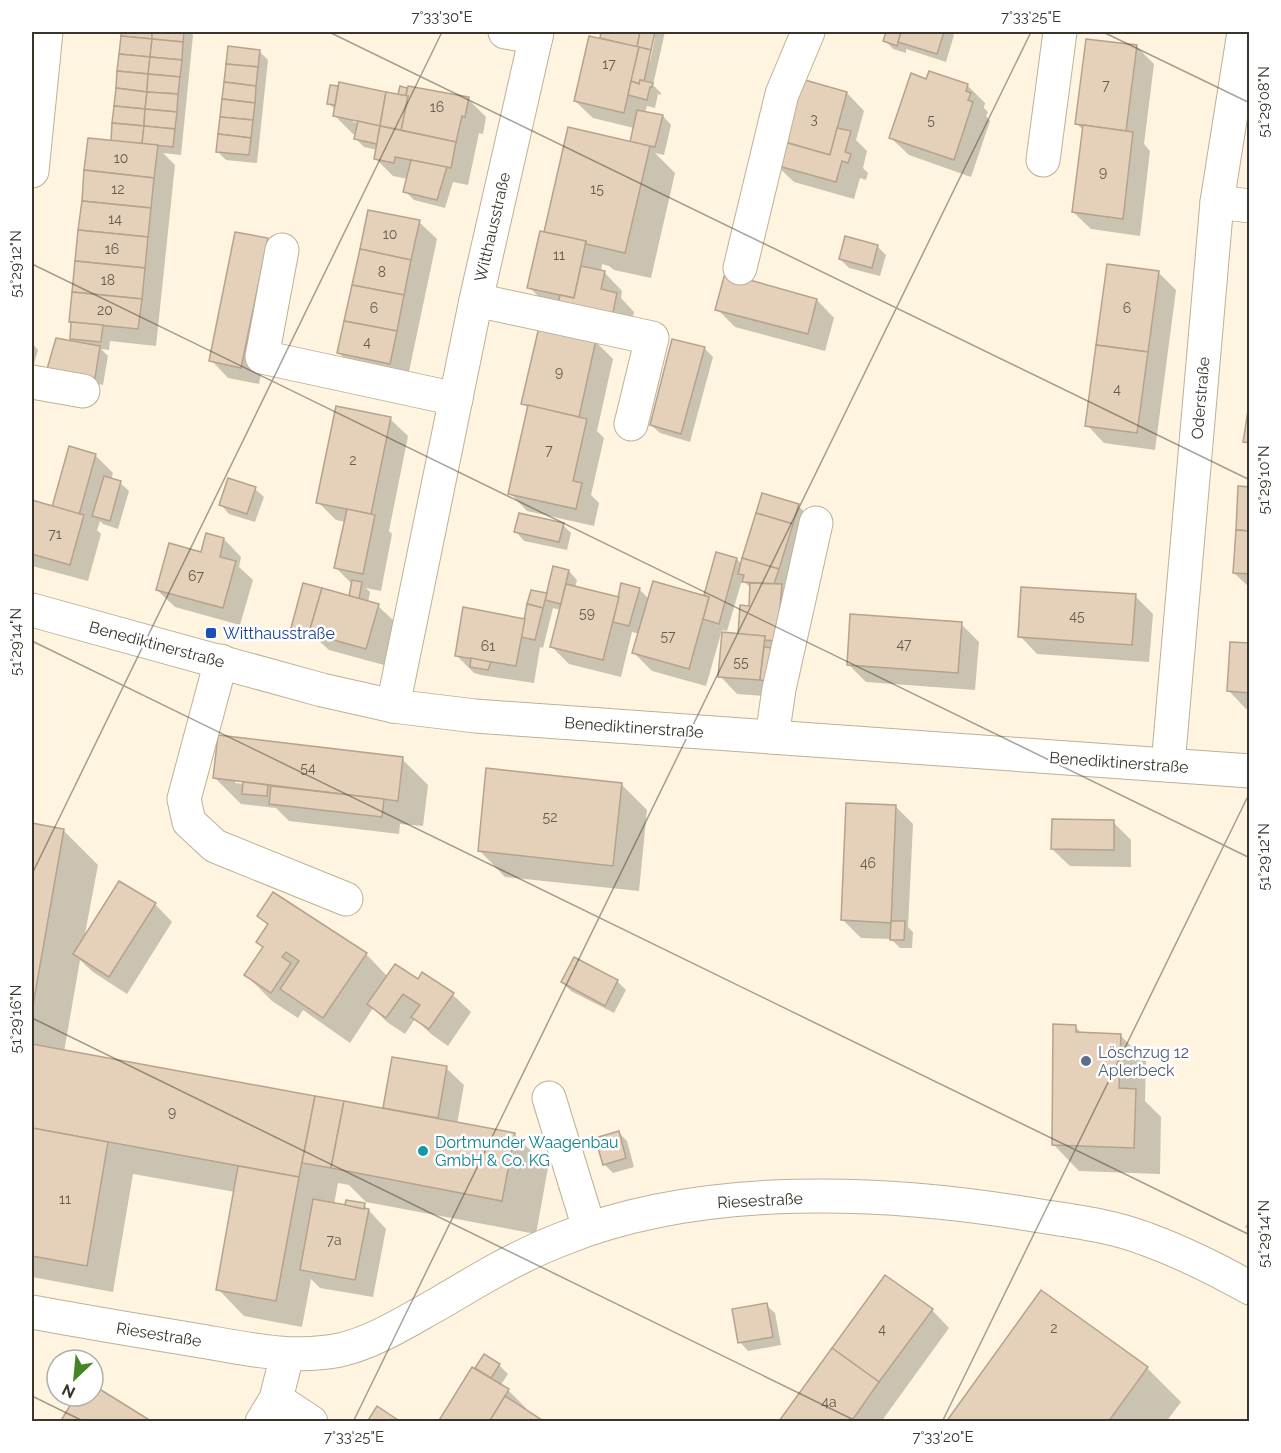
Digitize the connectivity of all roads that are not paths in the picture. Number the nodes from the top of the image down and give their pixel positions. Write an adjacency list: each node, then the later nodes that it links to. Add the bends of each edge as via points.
1 (46, 32): 7 (street)
2 (808, 32): 11 (street, via 783,94)
3 (1060, 32): 6 (street)
4 (1244, 32): 8 (street, Oderstraße)
5 (526, 33): 12 (street, Witthausstraße)
6 (1043, 160)
7 (32, 171)
8 (1217, 202): 9 (street); 22 (street, Oderstraße)
9 (1250, 206)
10 (282, 250): 15 (street, via 262,357)
11 (740, 268)
12 (476, 300): 15 (street, Witthausstraße); 16 (street, via 652,338)
13 (32, 382): 14 (street)
14 (83, 392)
15 (456, 399): 20 (street, Witthausstraße)
16 (631, 424)
17 (816, 523): 21 (street)
18 (32, 610): 19 (street, Benediktinerstraße)
19 (221, 661): 20 (street, Benediktinerstraße); 24 (street, via 183,799 189,822 215,846)
20 (393, 706): 21 (street, Benediktinerstraße, via 475,716)
21 (772, 737): 22 (street, Benediktinerstraße)
22 (1168, 765): 23 (street, Benediktinerstraße)
23 (1250, 771)
24 (346, 899)
25 (549, 1098): 26 (street)
26 (589, 1228): 27 (street, Riesestraße, via 649,1211 792,1197 976,1205 1145,1238); 29 (street, Riesestraße, via 508,1263 391,1331 341,1349)
27 (1250, 1288)
28 (32, 1312): 29 (street, Riesestraße)
29 (286, 1355): 30 (street)
30 (269, 1410): 31 (street)
31 (311, 1422)

